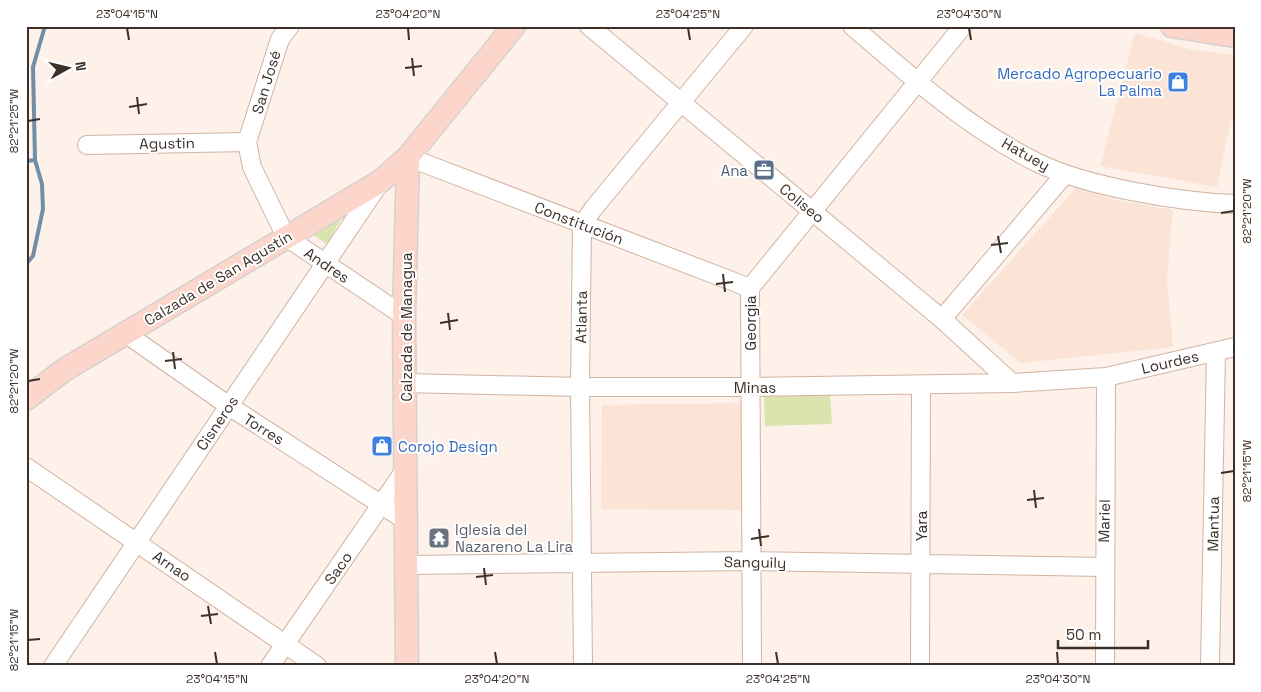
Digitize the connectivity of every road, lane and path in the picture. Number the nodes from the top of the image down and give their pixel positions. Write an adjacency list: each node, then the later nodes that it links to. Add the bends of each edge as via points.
1 (290, 26): 11 (street, San José, via 280,39)
2 (514, 26): 13 (main road)
3 (589, 26): 10 (street, Coliseo)
4 (744, 26): 10 (street)
5 (852, 26): 9 (street, Hatuey)
6 (963, 26): 9 (street, Georgia)
7 (1172, 26): 8 (main road)
8 (1235, 36)
9 (917, 82): 14 (street, Hatuey, via 1020,153); 17 (street, Georgia)
10 (682, 104): 17 (street, Coliseo); 18 (street)
11 (247, 142): 12 (street, Agustin); 19 (street, via 252,167)
12 (87, 145)
13 (408, 156): 15 (main road, Calzada de San Agustín); 18 (street, Constitución); 22 (main road, Calzada de Managua)
14 (1065, 174): 16 (street, Hatuey, via 1124,188); 23 (street)
15 (381, 181): 19 (main road, Calzada de San Agustín); 20 (street, Cisneros)
16 (1235, 204)
17 (812, 211): 21 (street, Georgia); 23 (street, Coliseo)
18 (582, 225): 21 (street, Constitución); 31 (street, Atlanta)
19 (286, 237): 20 (street, Andres); 24 (main road, Calzada de San Agustín)
20 (325, 263): 22 (street, Andres); 34 (street, Cisneros)
21 (750, 288): 32 (street, Georgia)
22 (404, 316): 28 (main road, Calzada de Managua)
23 (942, 319): 29 (street, Coliseo)
24 (125, 333): 33 (main road, Calzada de San Agustín, via 64,370); 34 (street, Torres)
25 (1235, 347): 26 (street, Lourdes)
26 (1216, 352): 27 (street, Lourdes); 54 (street, Mantua)
27 (1106, 377): 29 (street, Minas); 44 (street, Mariel)
28 (405, 383): 31 (street, Minas); 36 (main road, Calzada de Managua)
29 (1012, 383): 30 (street, Minas)
30 (921, 386): 32 (street, Minas); 43 (street, Yara)
31 (580, 387): 32 (street, Minas); 41 (street, Atlanta)
32 (749, 387): 40 (street, Georgia)
33 (26, 399)
34 (229, 406): 37 (street, Torres); 39 (street, Cisneros)
35 (26, 467): 39 (street, Arnao)
36 (405, 470): 37 (street, Saco); 38 (main road, Calzada de Managua)
37 (382, 504): 38 (street, Torres); 45 (street, Saco)
38 (405, 520): 42 (main road, Calzada de Managua)
39 (137, 542): 45 (street, Arnao); 46 (street, Cisneros)
40 (752, 561): 41 (street, Sanguily); 43 (street, Sanguily); 51 (street, Georgia)
41 (583, 562): 42 (street, Sanguily); 50 (street, Atlanta)
42 (406, 565): 49 (main road, Calzada de Managua)
43 (920, 566): 44 (street, Sanguily); 52 (street, Yara)
44 (1104, 567): 53 (street, Mariel)
45 (285, 644): 47 (street, Saco); 48 (street, Arnao)
46 (53, 666)
47 (270, 666)
48 (317, 666)
49 (407, 666)
50 (583, 666)
51 (752, 666)
52 (920, 666)
53 (1105, 666)
54 (1210, 666)

